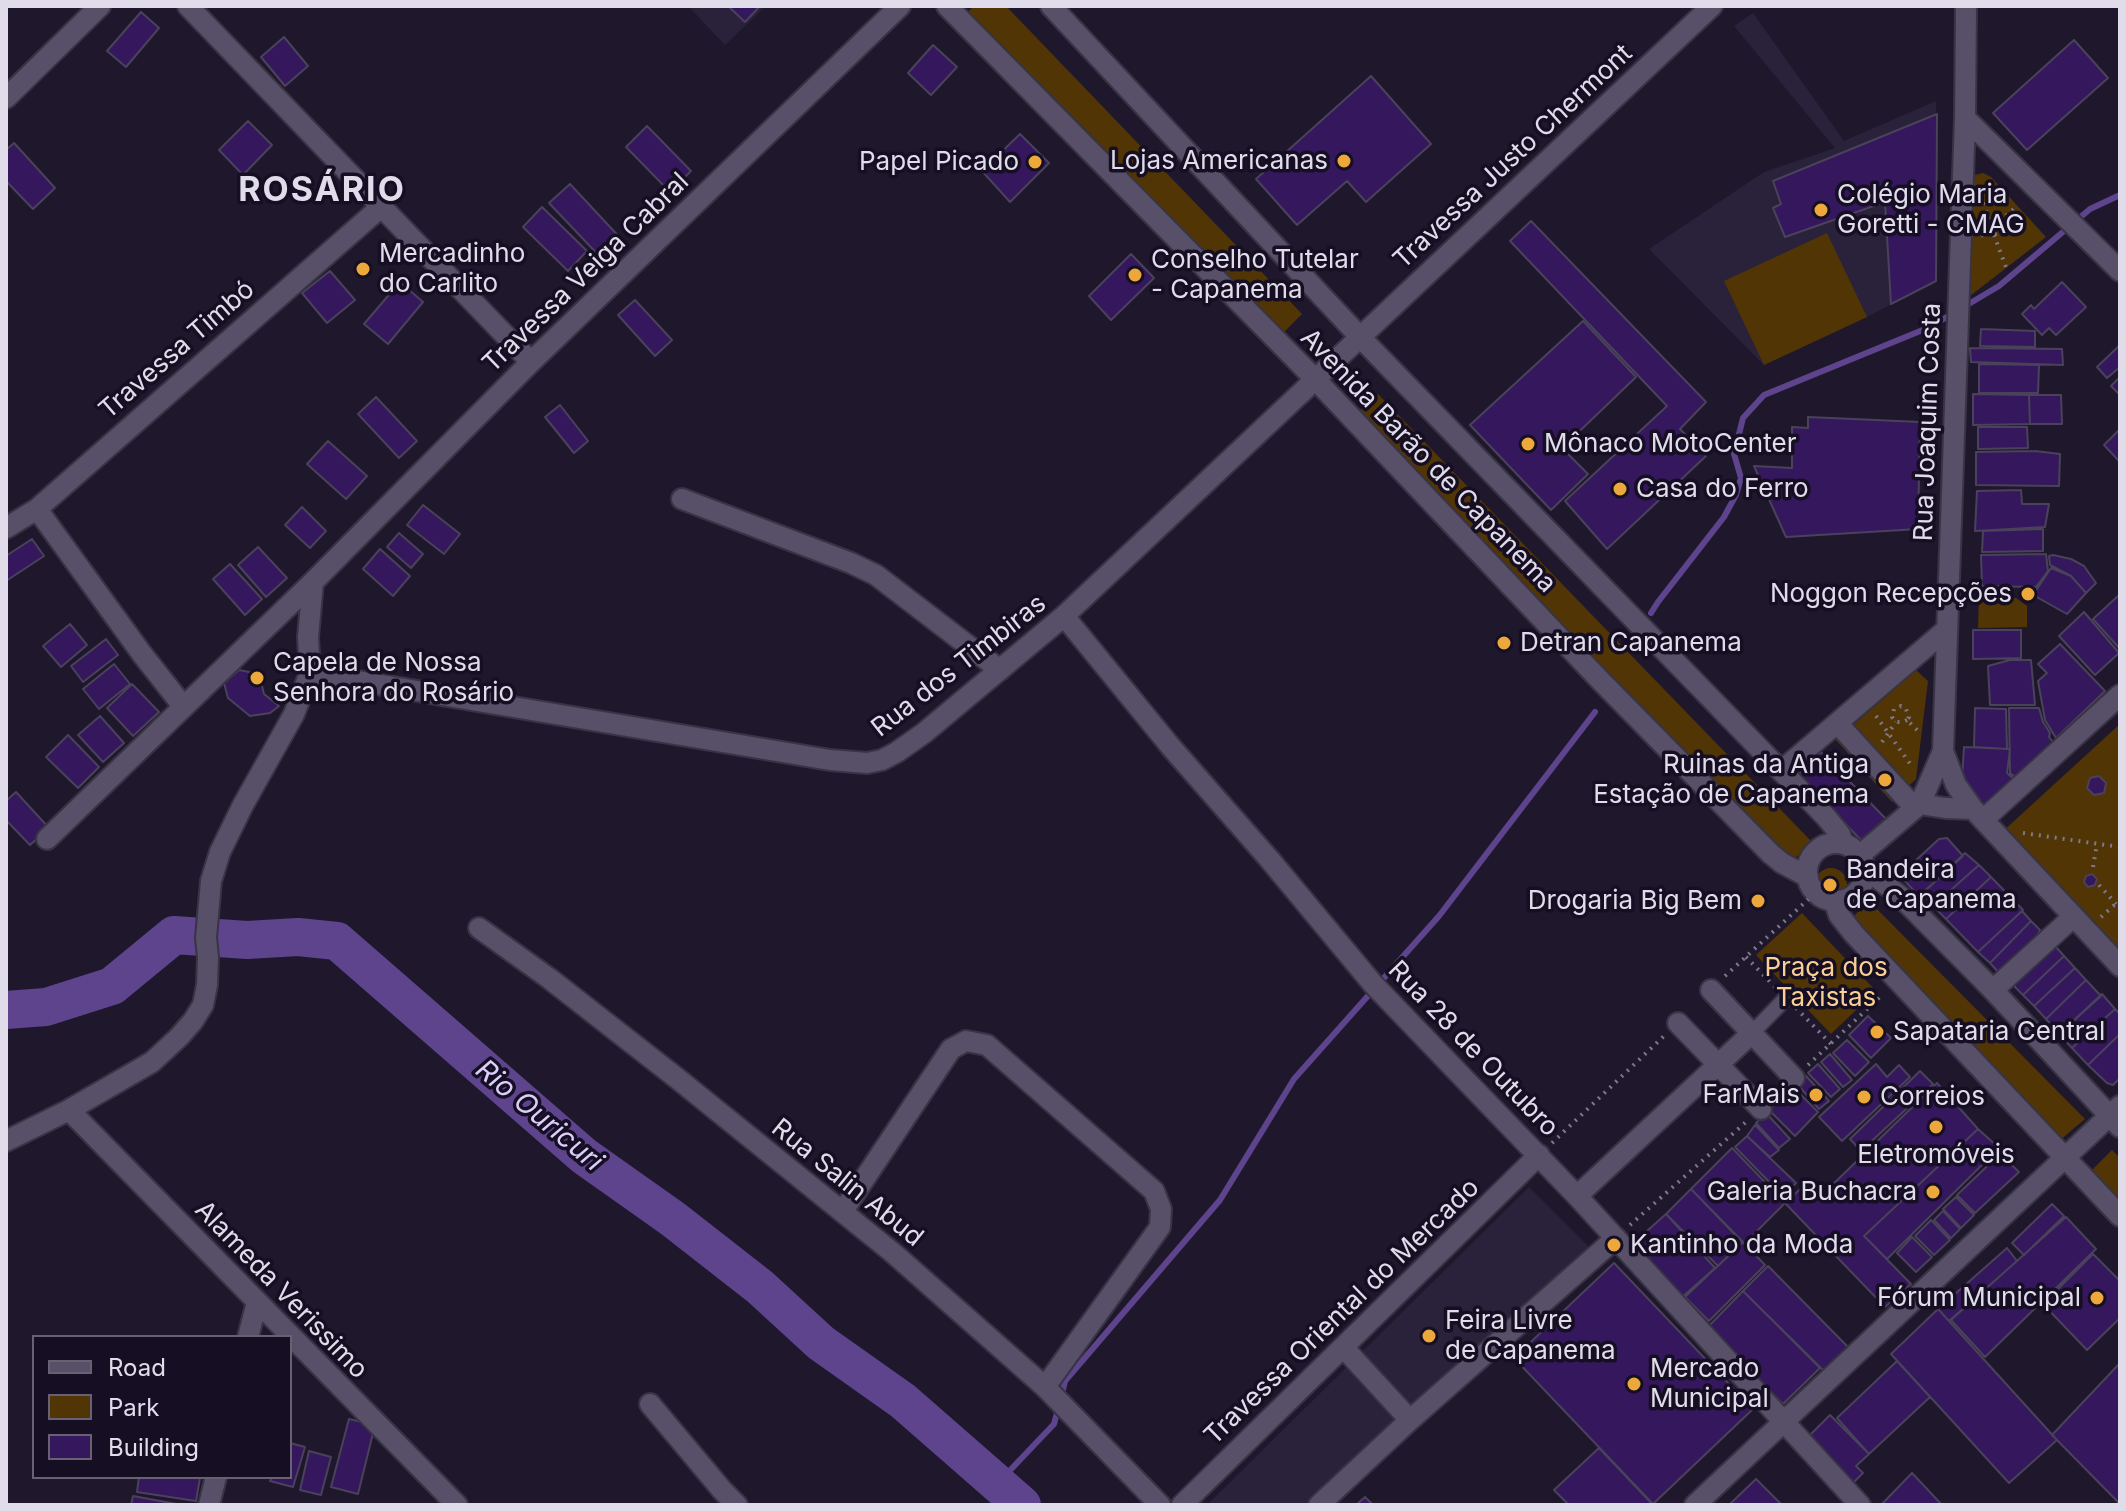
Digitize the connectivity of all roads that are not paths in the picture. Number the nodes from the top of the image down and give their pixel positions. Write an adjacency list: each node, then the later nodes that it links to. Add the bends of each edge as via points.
1 (100, 6): 8 (street)
2 (188, 6): 10 (street)
3 (900, 6): 13 (street, Travessa Veiga Cabral)
4 (947, 6): 14 (street, Avenida Barão de Capanema)
5 (1051, 6): 12 (street, Avenida Barão de Capanema)
6 (1712, 6): 12 (street, Travessa Justo Chermont)
7 (1966, 6): 9 (street, Rua Joaquim Costa)
8 (6, 98)
9 (1965, 118): 11 (street); 20 (street, Rua Joaquim Costa)
10 (381, 207): 13 (street); 16 (street, Travessa Timbó)
11 (2120, 271)
12 (1360, 337): 14 (street, Travessa Justo Chermont); 27 (street, Avenida Barão de Capanema)
13 (531, 362): 18 (street, Travessa Veiga Cabral)
14 (1315, 379): 19 (street, Rua dos Timbiras); 32 (street, Avenida Barão de Capanema, via 1771,854)
15 (682, 499): 21 (street, via 876,575)
16 (37, 509): 17 (street, Travessa Timbó); 24 (street)
17 (6, 528)
18 (313, 582): 22 (street); 24 (street, Travessa Veiga Cabral)
19 (1064, 616): 21 (street, Rua dos Timbiras); 48 (street, Rua 28 de Outubro, via 1373,984)
20 (1947, 629): 25 (street); 26 (street, Rua Joaquim Costa)
21 (1000, 670): 22 (street, Rua dos Timbiras, via 897,752 867,763)
22 (310, 673): 45 (street, via 294,714 220,852 207,914 203,1005 152,1062)
23 (2120, 695): 29 (street)
24 (183, 706): 30 (street, Travessa Veiga Cabral)
25 (1838, 724): 27 (street); 28 (street)
26 (1943, 751): 28 (street, Rua Joaquim Costa); 29 (street, via 1956,785)
27 (1781, 771): 31 (street, Avenida Barão de Capanema)
28 (1918, 806): 29 (street); 31 (street, Rua Joaquim Costa)
29 (1978, 814): 34 (street)
30 (47, 839)
31 (1856, 856): 32 (street, via 1834,843 1825,845 1810,858); 33 (street, via 1864,878 1860,888); 38 (street, Avenida Barão de Capanema)
32 (1808, 877): 33 (street, via 1816,893)
33 (1834, 901): 49 (street, via 1854,934)
34 (2073, 917): 36 (street); 38 (street)
35 (479, 928): 51 (street, Rua Salin Abud)
36 (2120, 966)
37 (1711, 990): 41 (street)
38 (1993, 990): 46 (street, Avenida Barão de Capanema)
39 (1786, 998): 41 (street)
40 (1678, 1023): 42 (street)
41 (1752, 1033): 42 (street); 43 (street)
42 (1718, 1065): 44 (street); 50 (street)
43 (1794, 1078)
44 (1761, 1109)
45 (69, 1110): 47 (street); 54 (street, Alameda Verissimo)
46 (2116, 1117): 49 (street)
47 (6, 1141)
48 (1539, 1155): 50 (street, Rua 28 de Outubro); 58 (street, Travessa Oriental do Mercado)
49 (2065, 1159): 52 (street); 62 (street)
50 (1577, 1196): 53 (street, Rua 28 de Outubro)
51 (843, 1211): 59 (street, Rua Salin Abud); 59 (street, via 951,1049 966,1041 987,1045 1154,1191 1161,1209 1160,1227)
52 (2120, 1216)
53 (1616, 1238): 61 (street); 62 (street, Rua 28 de Outubro)
54 (257, 1302): 55 (street); 56 (street, Alameda Verissimo)
55 (249, 1335)
56 (290, 1335)
57 (292, 1338): 66 (street, Alameda Verissimo)
58 (1343, 1347): 61 (street); 68 (street, Travessa Oriental do Mercado)
59 (1045, 1387): 67 (street, Rua Salin Abud)
60 (650, 1404): 64 (street)
61 (1410, 1420): 69 (street)
62 (1783, 1421): 70 (street); 71 (street, Rua 28 de Outubro)
63 (216, 1479): 65 (street)
64 (723, 1500)
65 (209, 1505)
66 (457, 1505)
67 (1160, 1505)
68 (1182, 1505)
69 (1319, 1505)
70 (1695, 1505)
71 (1860, 1505)

